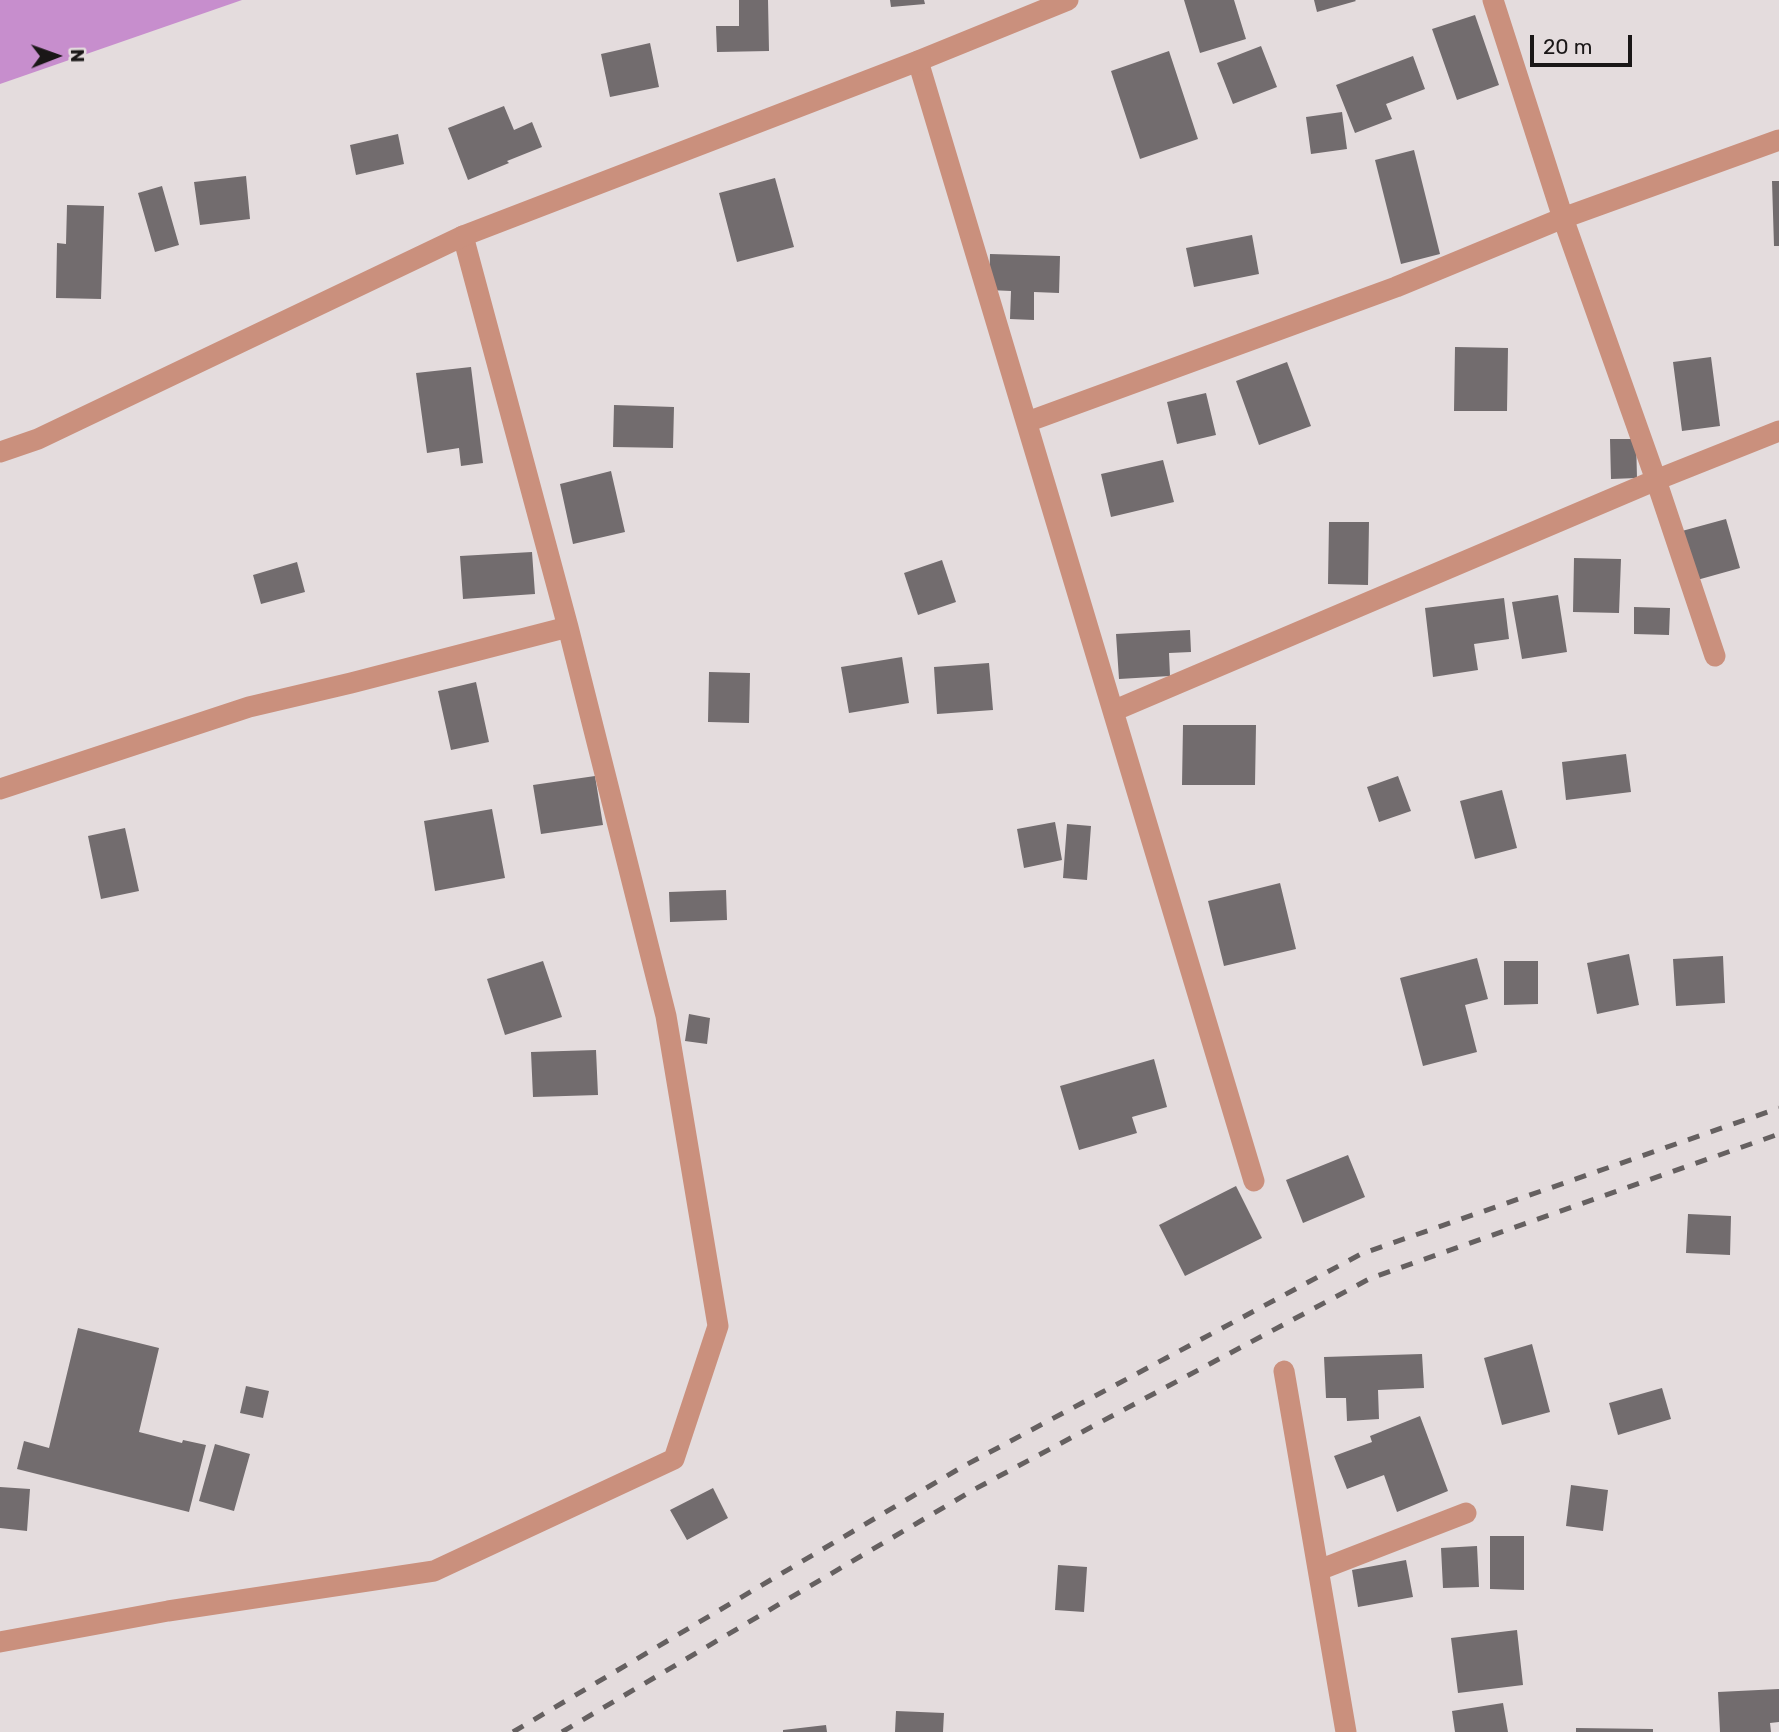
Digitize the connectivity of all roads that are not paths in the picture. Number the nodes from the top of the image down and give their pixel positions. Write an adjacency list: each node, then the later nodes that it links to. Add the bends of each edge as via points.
1 (1068, 0): 3 (street)
2 (1493, 0): 5 (street)
3 (918, 61): 6 (street); 7 (street)
4 (1779, 140): 5 (street)
5 (1563, 218): 7 (street, via 1396,287); 10 (street)
6 (463, 236): 9 (street, via 38,439); 11 (street)
7 (1027, 422): 13 (street)
8 (1779, 431): 10 (street)
9 (0, 452)
10 (1656, 480): 12 (street); 13 (street)
11 (568, 627): 14 (street, via 249,707); 19 (street, via 666,1016 718,1326 674,1459 434,1571 168,1611)
12 (1715, 656)
13 (1113, 711): 15 (street)
14 (0, 789)
15 (1254, 1181)
16 (1284, 1371): 18 (street)
17 (1465, 1513): 18 (street)
18 (1318, 1570): 20 (street)
19 (0, 1643)
20 (1346, 1732)

